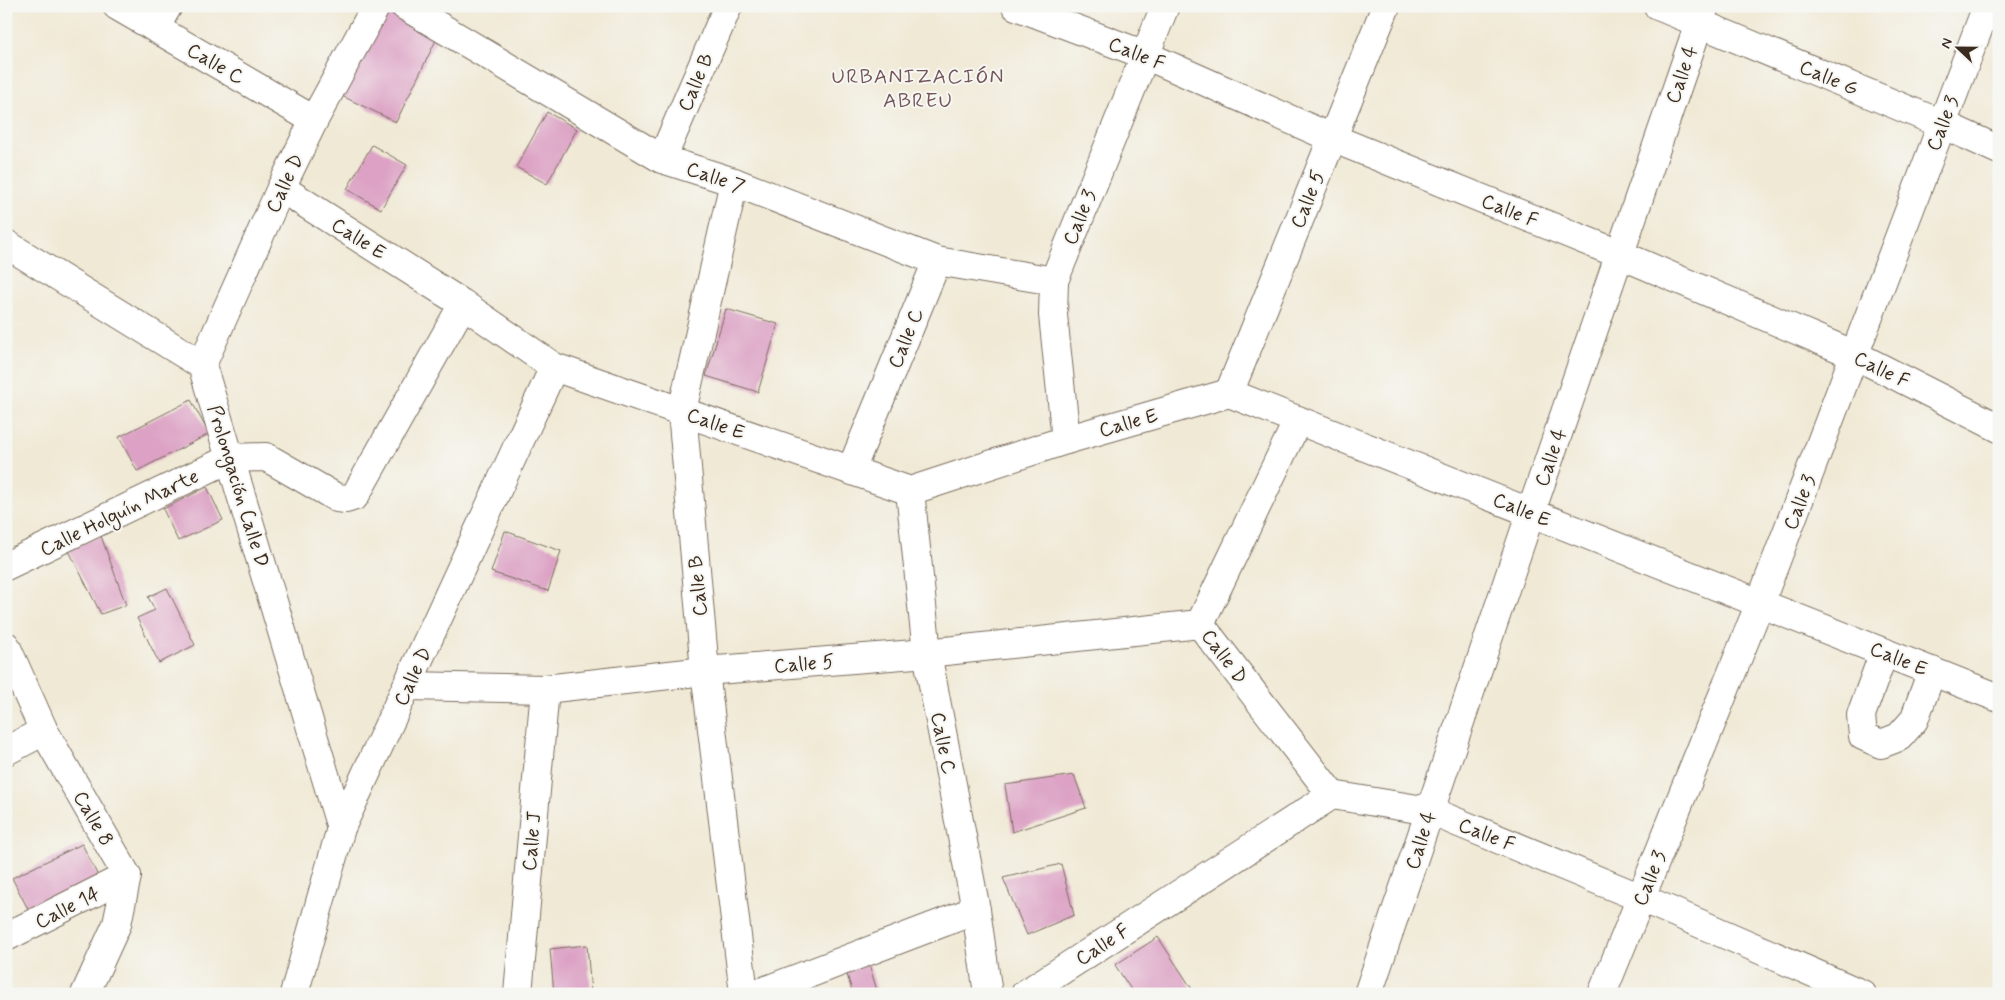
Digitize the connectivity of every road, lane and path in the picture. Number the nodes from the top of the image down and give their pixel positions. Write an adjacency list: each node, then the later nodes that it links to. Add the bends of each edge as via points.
1 (117, 6): 11 (street, Calle C)
2 (376, 6): 13 (street, Calle D)
3 (405, 6): 17 (street, Calle 7)
4 (728, 6): 17 (street, Calle B)
5 (1016, 6): 12 (street, Calle F)
6 (1165, 6): 12 (street, Calle 3)
7 (1386, 6): 15 (street, Calle 5)
8 (1658, 6): 10 (street, Calle G)
9 (1987, 6): 14 (street, Calle 3)
10 (1702, 15): 14 (street, Calle G); 20 (street, Calle 4)
11 (162, 17): 13 (street, Calle C)
12 (1145, 55): 15 (street, Calle F); 23 (street, Calle 3)
13 (314, 120): 19 (street, Calle D)
14 (1942, 124): 16 (street, Calle G); 25 (street, Calle 3)
15 (1332, 138): 20 (street, Calle F); 28 (street, Calle 5)
16 (1999, 150)
17 (662, 158): 18 (street, Calle 7)
18 (734, 182): 22 (street, Calle 7); 29 (street, Calle B)
19 (281, 188): 24 (street, Calle E); 26 (street, Calle D)
20 (1619, 254): 25 (street, Calle F); 36 (street, Calle 4)
21 (12, 256): 26 (street)
22 (937, 261): 23 (street, Calle 7); 34 (street, Calle C)
23 (1054, 280): 32 (street, Calle 3, via 1053,315)
24 (463, 304): 27 (street, Calle E); 33 (street, via 355,496 336,498 266,456)
25 (1855, 355): 31 (street, Calle F); 38 (street, Calle 3)
26 (202, 365): 33 (street, Prolongación Calle D)
27 (554, 367): 29 (street, Calle E); 45 (street, Calle D)
28 (1229, 393): 30 (street, Calle E); 32 (street, Calle E)
29 (682, 411): 34 (street, Calle E); 43 (street, Calle B)
30 (1298, 420): 36 (street, Calle E); 39 (street, Calle D)
31 (1999, 428)
32 (1066, 440): 35 (street, Calle E)
33 (231, 458): 37 (street, Calle Holguín Marte); 52 (street, Prolongación Calle D)
34 (851, 470): 35 (street, Calle E)
35 (910, 491): 42 (street, Calle C)
36 (1531, 512): 38 (street, Calle E); 51 (street, Calle 4)
37 (6, 566)
38 (1760, 603): 41 (street, Calle E); 54 (street, Calle 3)
39 (1200, 624): 42 (street, Calle 5); 50 (street, Calle D)
40 (6, 646): 48 (street, Calle 8)
41 (1884, 652): 44 (street, Calle E); 44 (street, via 1861,715 1863,736 1881,744 1899,737 1914,720)
42 (927, 653): 43 (street, Calle 5); 55 (street, Calle C)
43 (705, 671): 46 (street, Calle 5); 60 (street, Calle B)
44 (1932, 671): 47 (street, Calle E)
45 (407, 686): 46 (street, Calle 5); 52 (street, Calle D)
46 (545, 689): 59 (street, Calle J)
47 (1999, 698)
48 (44, 732): 49 (street); 53 (street, Calle 8)
49 (6, 751)
50 (1332, 795): 51 (street, Calle F); 63 (street, Calle F)
51 (1430, 811): 54 (street, Calle F); 64 (street, Calle 4)
52 (341, 828): 58 (street, Calle D)
53 (127, 876): 56 (street, Calle 14); 57 (street, via 117,924)
54 (1641, 898): 65 (street, Calle 3); 66 (street, Calle F)
55 (976, 910): 61 (street); 62 (street, Calle C)
56 (6, 937)
57 (85, 994)
58 (294, 994)
59 (518, 994)
60 (744, 994)
61 (756, 994)
62 (988, 994)
63 (1025, 994)
64 (1368, 994)
65 (1602, 994)
66 (1862, 994)

